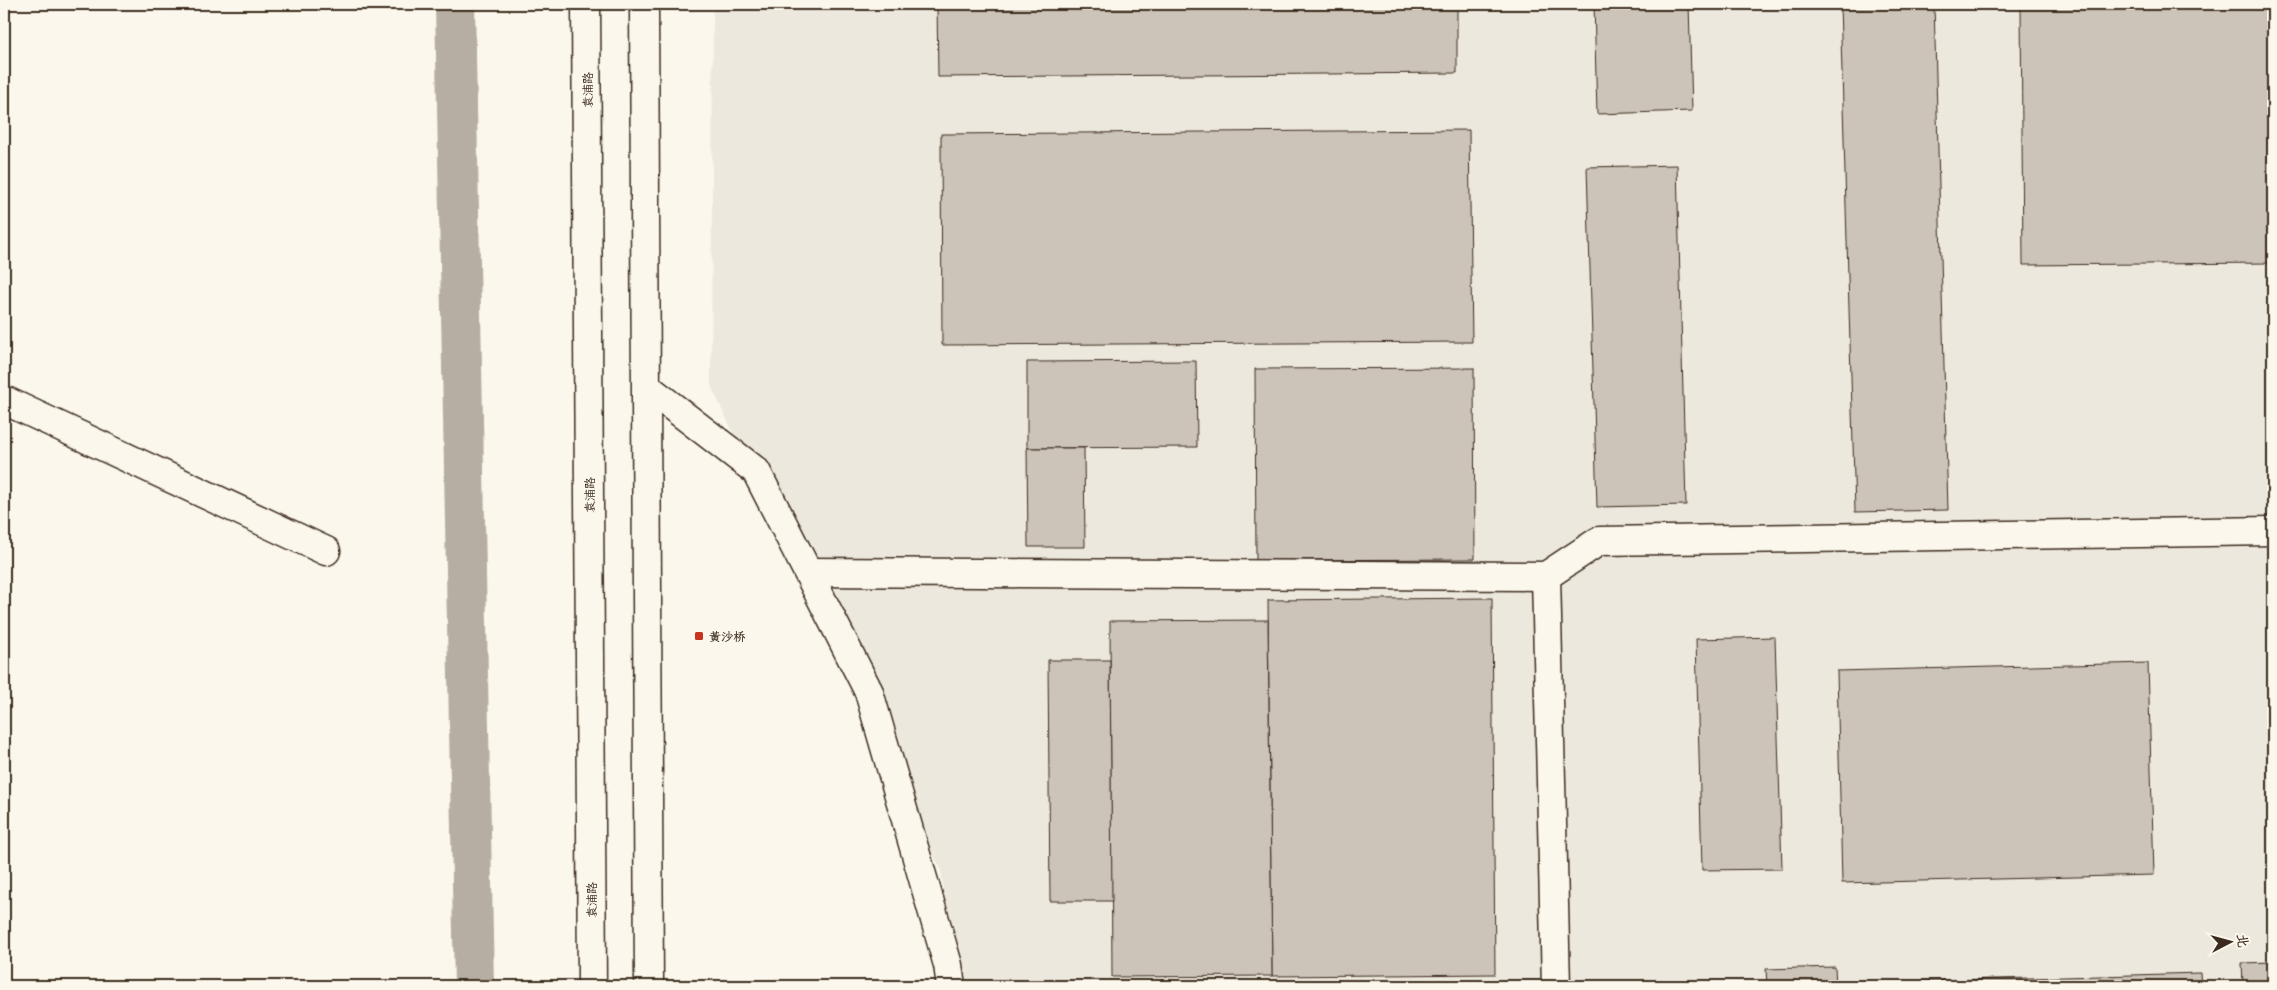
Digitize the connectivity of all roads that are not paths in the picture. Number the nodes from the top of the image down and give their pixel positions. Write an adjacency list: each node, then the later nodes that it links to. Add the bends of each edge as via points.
1 (586, 4): 9 (street, 袁浦路)
2 (644, 4): 3 (street)
3 (647, 386): 7 (street, via 756,471); 10 (street)
4 (4, 400): 6 (street)
5 (2273, 531): 8 (street, via 1599,541)
6 (326, 551)
7 (808, 572): 8 (street); 11 (street, via 868,692 948,965)
8 (1546, 576): 12 (street)
9 (592, 986)
10 (649, 986)
11 (951, 986)
12 (1556, 986)

